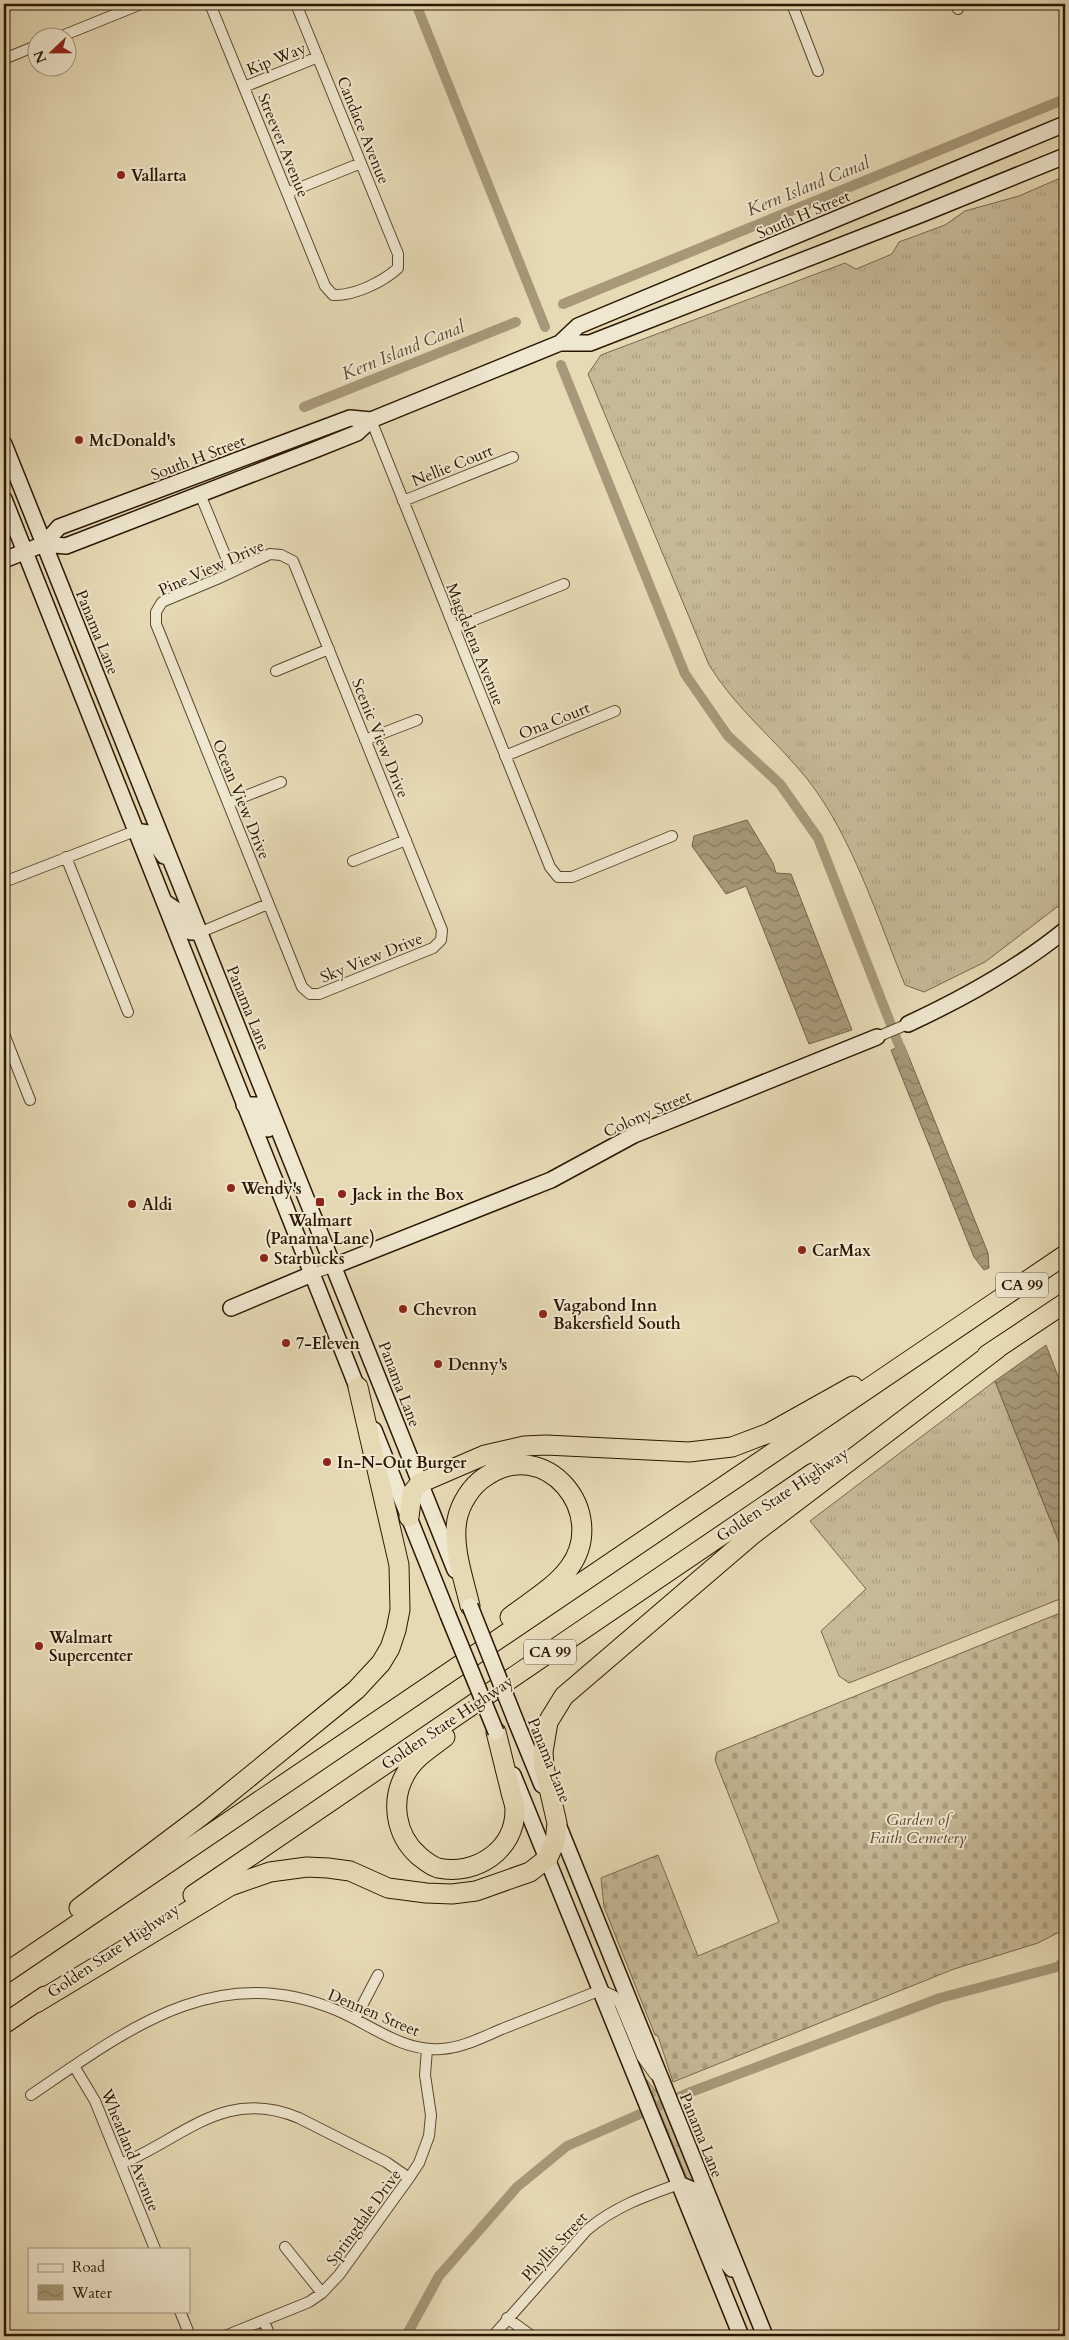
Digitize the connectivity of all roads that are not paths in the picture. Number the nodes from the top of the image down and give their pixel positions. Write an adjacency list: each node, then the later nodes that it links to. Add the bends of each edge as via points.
1 (141, 4): 5 (street)
2 (210, 4): 10 (street, Streever Avenue)
3 (296, 4): 7 (street, Candace Avenue)
4 (792, 4): 9 (street)
5 (78, 30)
6 (28, 50): 8 (street)
7 (318, 57): 10 (street, Kip Way); 13 (street, Candace Avenue)
8 (4, 59)
9 (818, 71)
10 (244, 87): 14 (street, Streever Avenue)
11 (1065, 124): 15 (main road, South H Street)
12 (1065, 156): 16 (main road, South H Street)
13 (361, 163): 14 (street); 17 (street, Candace Avenue, via 398,254 398,268 389,277 343,296)
14 (288, 193): 17 (street, Streever Avenue, via 325,286)
15 (857, 210): 16 (main road); 18 (main road, South H Street, via 578,326)
16 (868, 235): 18 (main road, South H Street, via 590,343)
17 (333, 295)
18 (560, 343): 19 (main road, South H Street)
19 (371, 420): 20 (main road, South H Street, via 350,418); 24 (main road, South H Street, via 357,433); 26 (street, Magdelena Avenue)
20 (286, 442): 23 (main road, South H Street); 24 (main road, via 217,478)
21 (4, 444): 28 (main road, Panama Lane)
22 (513, 457): 26 (street, Nellie Court)
23 (192, 479): 27 (main road, via 182,491); 28 (main road, South H Street, via 59,527)
24 (200, 494): 27 (main road, South H Street); 32 (street)
25 (4, 499): 29 (main road)
26 (402, 501): 35 (street, Magdelena Avenue)
27 (140, 518): 28 (main road, South H Street, via 66,546)
28 (44, 544): 29 (main road, South H Street); 49 (main road, Panama Lane)
29 (24, 552): 31 (main road, South H Street); 44 (main road)
30 (281, 555): 32 (street, Pine View Drive, via 270,554); 36 (street, Scenic View Drive, via 293,561)
31 (4, 560)
32 (232, 572): 34 (street, Pine View Drive, via 162,602)
33 (564, 584): 35 (street)
34 (156, 612): 43 (street, Ocean View Drive, via 156,624)
35 (454, 628): 41 (street, Magdelena Avenue)
36 (329, 650): 37 (street); 40 (street, Scenic View Drive)
37 (276, 671)
38 (615, 711): 41 (street, Ona Court)
39 (417, 720): 40 (street)
40 (366, 740): 46 (street, Scenic View Drive)
41 (505, 756): 45 (street, Magdelena Avenue, via 550,867 558,877 572,878)
42 (281, 782): 43 (street)
43 (228, 803): 52 (street, Ocean View Drive)
44 (135, 831): 47 (street); 49 (main road, via 148,834 160,852); 51 (main road)
45 (672, 836)
46 (406, 840): 48 (street); 55 (street, Scenic View Drive, via 442,930)
47 (66, 857): 50 (street); 57 (street)
48 (353, 862)
49 (173, 863): 54 (main road, Panama Lane)
50 (4, 882)
51 (165, 902): 54 (main road, via 179,912 192,932); 62 (main road)
52 (268, 904): 54 (street); 56 (street, Ocean View Drive, via 302,988)
53 (1065, 930): 58 (main road, Colony Street, via 1005,974)
54 (200, 932): 63 (main road, Panama Lane)
55 (441, 940): 56 (street, Sky View Drive, via 433,948 319,994)
56 (310, 994)
57 (128, 1012)
58 (908, 1024): 60 (street, Colony Street)
59 (4, 1034): 61 (street)
60 (877, 1037): 65 (main road, Colony Street, via 634,1135 551,1180)
61 (30, 1100)
62 (244, 1105): 63 (main road, via 259,1108 279,1156); 66 (main road)
63 (299, 1179): 65 (main road, Panama Lane)
64 (1065, 1255): 69 (highway, CA 99)
65 (334, 1266): 66 (street, Colony Street); 72 (main road, Panama Lane)
66 (312, 1274): 68 (main road, Colony Street); 71 (main road)
67 (1065, 1303): 70 (highway, Golden State Highway / CA 99)
68 (231, 1308)
69 (978, 1315): 72 (highway, via 750,1442 711,1451 689,1452 524,1446 486,1455); 76 (highway, CA 99)
70 (998, 1348): 75 (highway, Golden State Highway / CA 99); 78 (highway, via 752,1535 564,1696 548,1722 543,1752)
71 (358, 1387): 73 (main road); 80 (highway, via 399,1565 401,1588 396,1630 381,1663 356,1690 205,1813 59,1924)
72 (420, 1483): 73 (highway, via 412,1492); 74 (main road, Panama Lane)
73 (409, 1517): 77 (main road, bridge)
74 (470, 1606): 76 (highway, via 455,1536 463,1504 476,1483 493,1471 526,1464 550,1472 574,1498 581,1521 580,1545 569,1568); 78 (main road, Panama Lane, bridge)
75 (593, 1622): 77 (highway, via 424,1754 407,1771 397,1804 400,1829 413,1851 437,1868 460,1868 482,1862 496,1855 509,1838 515,1810); 84 (highway, Golden State Highway / CA 99)
76 (370, 1725): 80 (highway, CA 99)
77 (496, 1732): 79 (main road)
78 (558, 1823): 79 (highway); 89 (main road, Panama Lane)
79 (548, 1858): 83 (main road); 84 (highway, via 530,1872 476,1891 452,1894 388,1888 350,1871 328,1868 270,1872 230,1886)
80 (40, 1949): 81 (highway, CA 99)
81 (4, 1974)
82 (378, 1975): 85 (street)
83 (601, 1990): 87 (street, Dennen Street, via 468,2043); 89 (street, via 614,1996 620,2004 642,2057); 93 (main road)
84 (36, 2002): 86 (highway, Golden State Highway / CA 99)
85 (355, 2019): 87 (street, Dennen Street, via 402,2043); 88 (street, Dennen Street, via 293,1997 252,1994 207,1998 154,2017)
86 (4, 2024)
87 (427, 2049): 92 (street, Springdale Drive, via 425,2075 429,2136 422,2157)
88 (74, 2066): 90 (street, Dennen Street); 91 (street, Wheatland Avenue, via 92,2092)
89 (664, 2088): 96 (main road, Panama Lane)
90 (31, 2095)
91 (121, 2164): 92 (street, via 148,2153 209,2117 223,2111 253,2107 277,2110 299,2118 386,2162); 95 (street, Wheatland Avenue)
92 (409, 2178): 97 (street, Springdale Drive)
93 (679, 2184): 96 (main road, via 693,2190 720,2254); 99 (street, Phyllis Street, via 629,2202 600,2218); 106 (main road)
94 (285, 2247): 97 (street)
95 (155, 2248)
96 (743, 2282): 107 (main road, Panama Lane)
97 (322, 2294): 100 (street, Springdale Drive)
98 (180, 2312): 101 (street)
99 (507, 2318): 104 (street, Phyllis Street); 105 (street)
100 (264, 2321): 102 (street, Springdale Drive); 103 (street)
101 (190, 2336)
102 (225, 2336)
103 (270, 2336)
104 (493, 2336)
105 (532, 2336)
106 (741, 2336)
107 (765, 2336)

